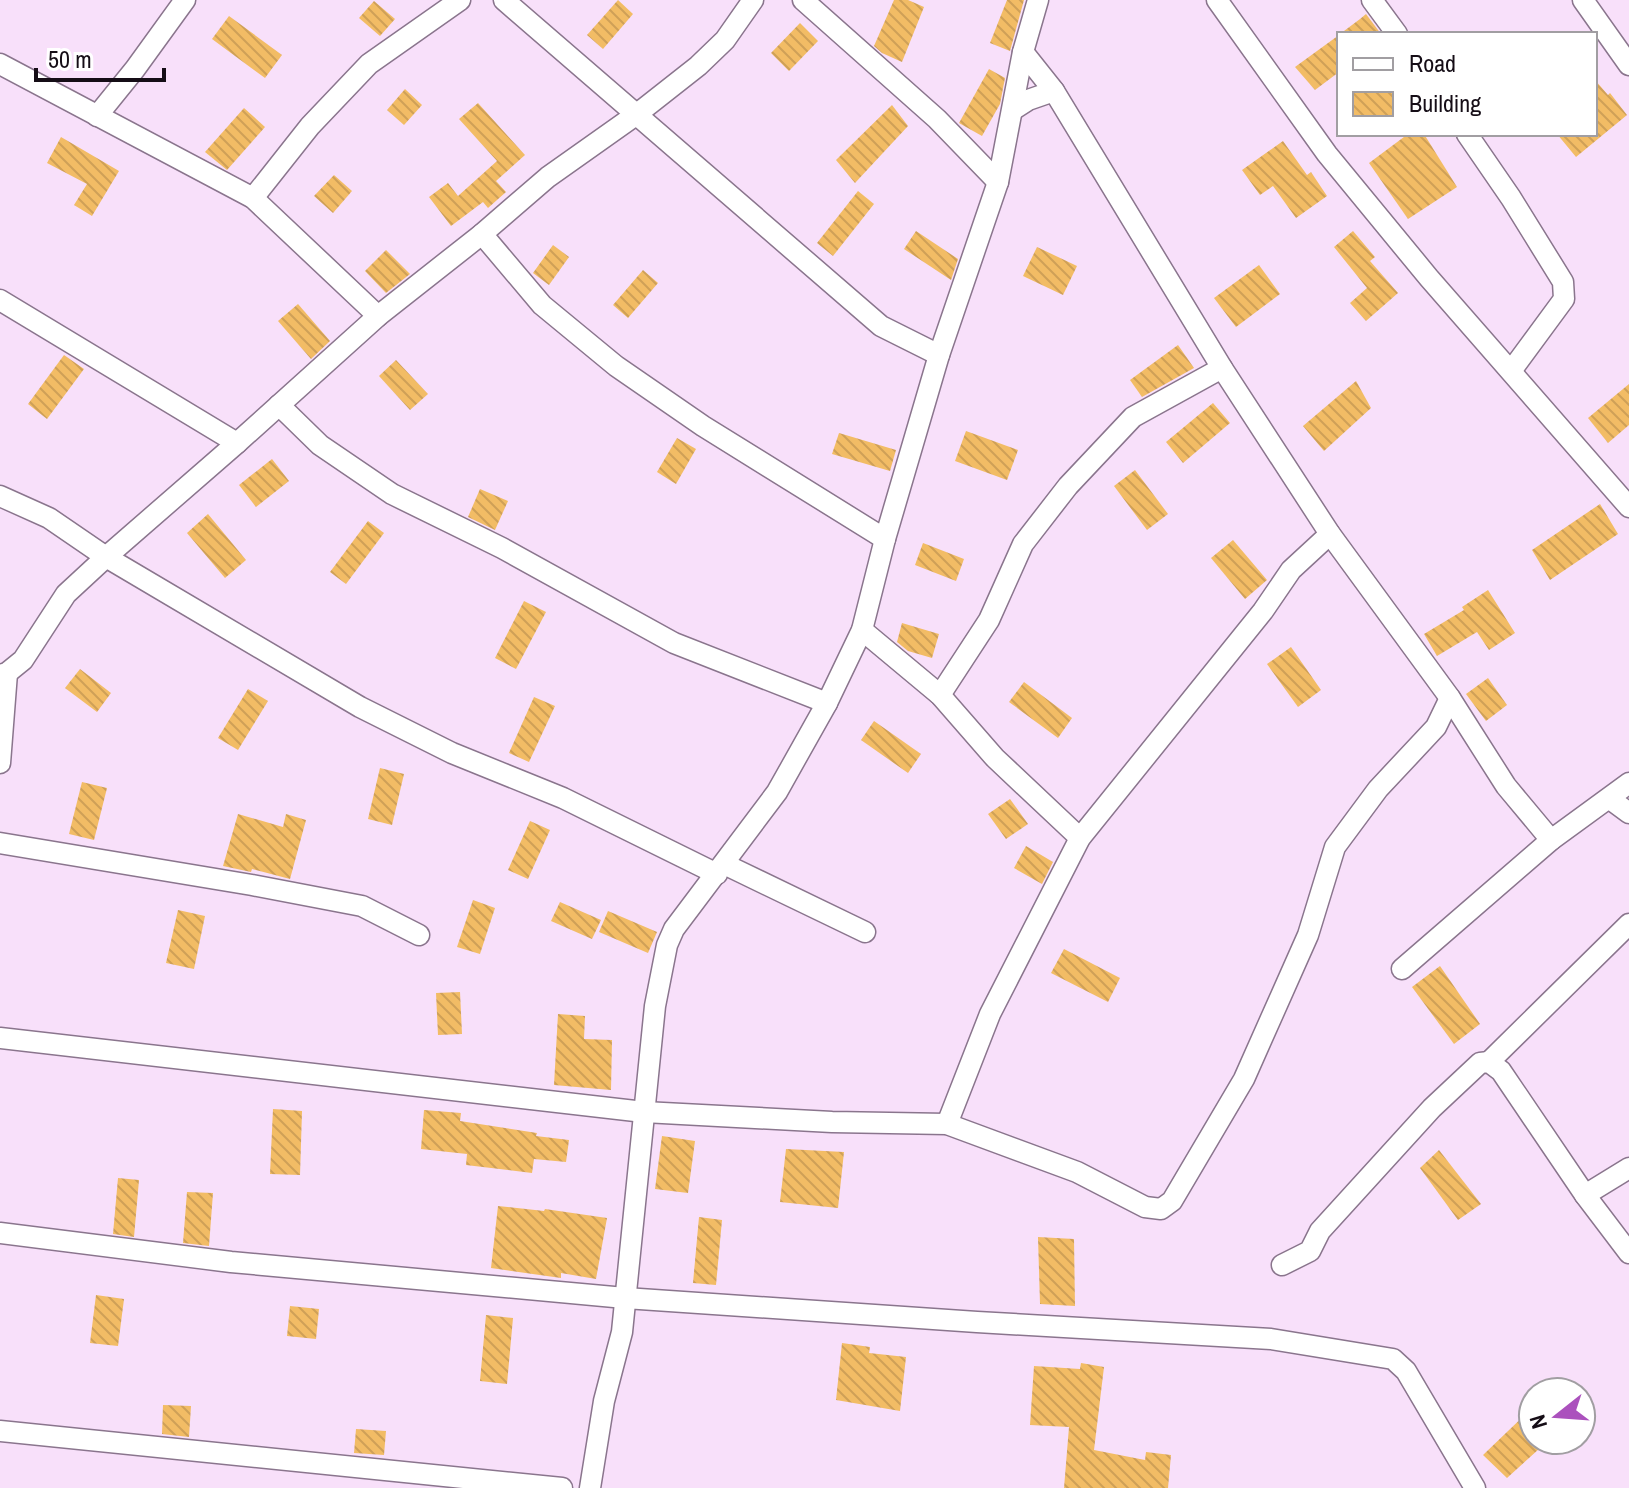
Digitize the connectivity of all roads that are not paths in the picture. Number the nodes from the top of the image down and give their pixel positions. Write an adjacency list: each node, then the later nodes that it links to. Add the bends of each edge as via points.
1 (185, 0): 17 (street)
2 (460, 0): 20 (street, via 369,64 310,126)
3 (504, 0): 16 (street)
4 (753, 0): 16 (street, via 725,40)
5 (803, 0): 19 (street, via 937,119)
6 (1038, 0): 11 (street)
7 (1217, 0): 26 (street, via 1327,154)
8 (1372, 0): 10 (street)
9 (1583, 0): 13 (street)
10 (1396, 32)
11 (1023, 52): 14 (street); 15 (street)
12 (0, 64): 17 (street)
13 (1629, 65)
14 (1054, 91): 15 (street); 25 (street)
15 (1014, 109): 19 (street)
16 (637, 114): 21 (street, via 548,177); 24 (street, via 881,326)
17 (97, 116): 20 (street)
18 (1468, 136): 26 (street, via 1563,282 1564,299)
19 (998, 182): 24 (street)
20 (253, 198): 23 (street)
21 (482, 234): 23 (street); 32 (street, via 542,305 616,366)
22 (0, 300): 28 (street)
23 (378, 316): 27 (street)
24 (939, 355): 32 (street)
25 (1222, 368): 31 (street); 36 (street, via 1133,417 1068,486 1023,544 989,620)
26 (1511, 371): 30 (street)
27 (279, 405): 28 (street); 38 (street, via 320,445 392,494 674,643)
28 (237, 443): 33 (street)
29 (0, 496): 33 (street, via 49,518)
30 (1629, 507)
31 (1330, 534): 37 (street); 45 (street, via 1291,570)
32 (885, 539): 34 (street)
33 (106, 557): 35 (street, via 66,594 23,660); 48 (street, via 360,707 452,753)
34 (862, 630): 36 (street); 38 (street)
35 (4, 674): 41 (street)
36 (940, 695): 45 (street, via 995,758)
37 (1450, 698): 39 (street); 40 (street)
38 (827, 703): 48 (street, via 777,792)
39 (1463, 722): 40 (street); 46 (street)
40 (1436, 727): 56 (street, via 1378,789 1335,847 1308,935 1244,1079 1172,1201 1161,1209 1145,1207 1077,1172)
41 (0, 763)
42 (1629, 783): 43 (street)
43 (1610, 799): 44 (street); 46 (street)
44 (1629, 813)
45 (1080, 838): 56 (street, via 990,1014)
46 (1551, 840): 52 (street)
47 (0, 843): 51 (street, via 362,906)
48 (720, 869): 50 (street); 55 (street, via 667,945)
49 (1629, 924): 54 (street)
50 (865, 932)
51 (419, 935)
52 (1402, 969)
53 (0, 1038): 55 (street)
54 (1489, 1062): 58 (street, via 1501,1071); 61 (street, via 1480,1063 1432,1108 1320,1231 1306,1255)
55 (644, 1112): 56 (street); 62 (street)
56 (947, 1124)
57 (1629, 1168): 58 (street)
58 (1585, 1195): 60 (street)
59 (0, 1233): 62 (street, via 231,1262)
60 (1629, 1253)
61 (1282, 1265)
62 (625, 1298): 65 (street); 66 (street, via 1271,1339 1393,1359 1406,1371)
63 (0, 1431): 64 (street)
64 (562, 1488)
65 (590, 1488)
66 (1475, 1488)

